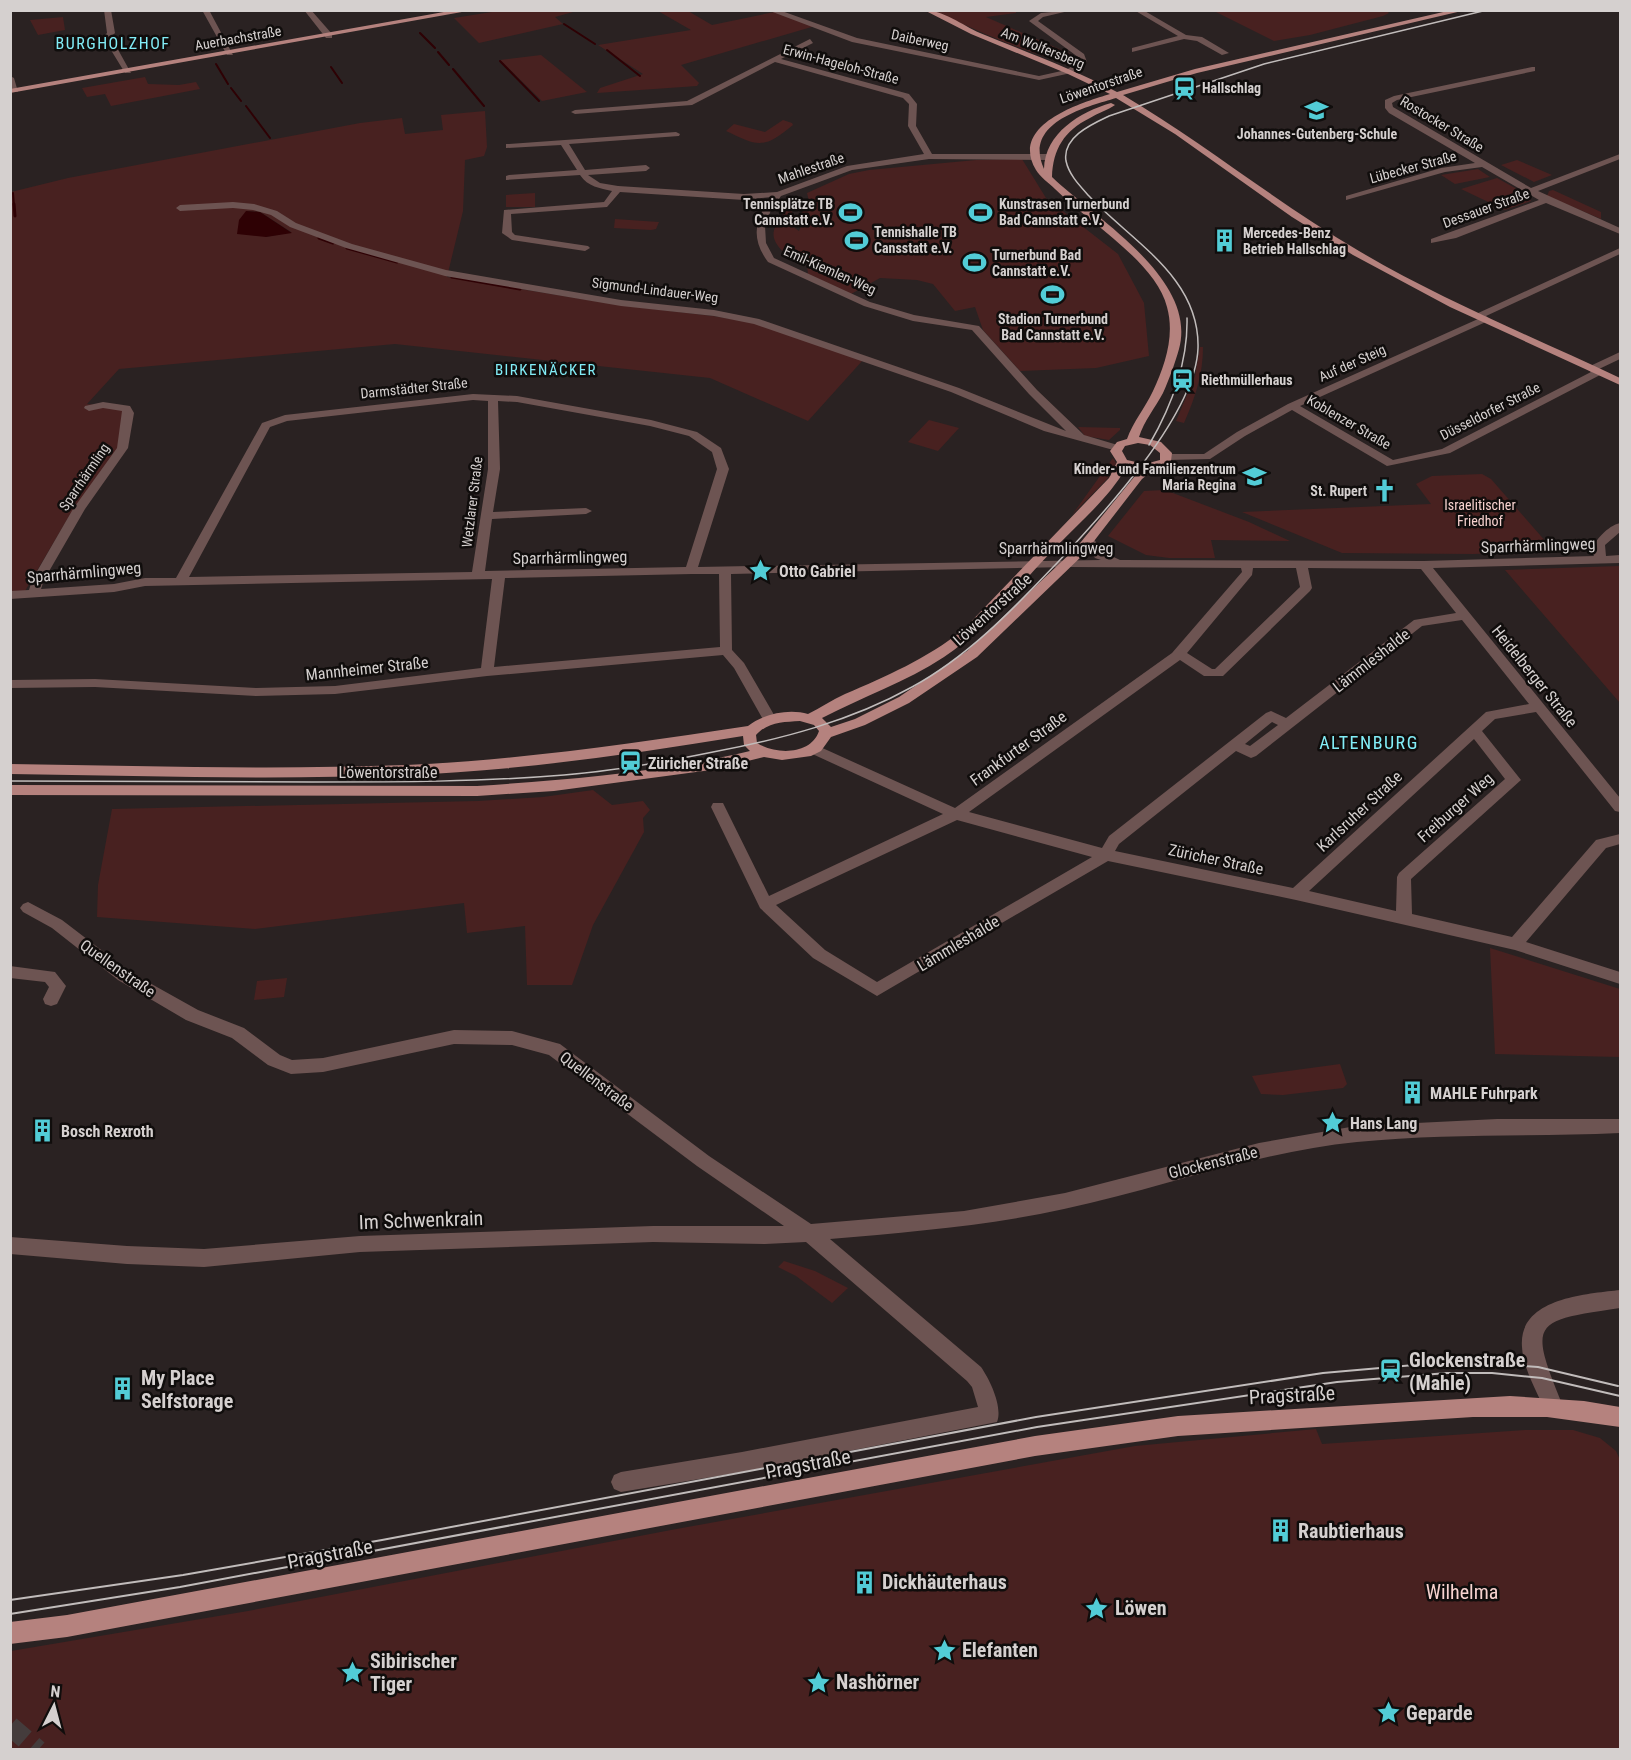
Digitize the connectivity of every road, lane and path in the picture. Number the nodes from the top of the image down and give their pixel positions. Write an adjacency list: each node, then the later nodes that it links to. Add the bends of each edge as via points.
1 (107, 10): 21 (street, via 111,33 107,37)
2 (205, 10): 16 (street)
3 (308, 10): 11 (street)
4 (470, 10): 11 (main road, Auerbachstraße)
5 (778, 10): 22 (street, Daiberweg, via 774,11 855,40 1039,78)
6 (927, 10): 22 (main road, Am Wolfersberg)
7 (1070, 10): 22 (street, via 1041,15 1033,21 1081,56 1083,62)
8 (1137, 10): 10 (street)
9 (1463, 10): 19 (main road, Löwentorstraße)
10 (1173, 30): 12 (street); 14 (street, via 1167,36)
11 (329, 36): 16 (main road, Auerbachstraße)
12 (1184, 37): 14 (street); 17 (street, via 1199,39)
13 (810, 41): 18 (street, Erwin-Hageloh-Straße)
14 (1172, 41): 15 (street)
15 (1135, 50)
16 (230, 53): 21 (main road, Auerbachstraße)
17 (1225, 53)
18 (773, 59): 29 (street, Erwin-Hageloh-Straße, via 689,103); 33 (street, Erwin-Hageloh-Straße, via 906,96 913,104 915,134)
19 (1227, 65): 25 (main road, Löwentorstraße); 28 (main road, Löwentorstraße)
20 (1532, 69): 37 (street, Rostocker Straße, via 1388,102 1392,111)
21 (128, 71): 26 (main road, Auerbachstraße)
22 (1067, 71): 24 (main road, Am Wolfersberg)
23 (10, 78): 26 (street)
24 (1094, 84): 25 (main road); 27 (main road, Am Wolfersberg)
25 (1142, 87): 27 (main road, Löwentorstraße)
26 (13, 91)
27 (1116, 95): 28 (main road); 34 (main road, Löwentorstraße, via 1056,118 1038,136)
28 (1126, 100): 36 (main road, Löwentorstraße, via 1068,128); 52 (main road, via 1355,253)
29 (575, 112)
30 (676, 134): 31 (street)
31 (563, 142): 32 (street); 39 (street, Mahlestraße)
32 (509, 146)
33 (929, 156): 34 (street, Mahlestraße); 44 (street, Mahlestraße, via 850,168)
34 (1034, 156): 36 (street, Mahlestraße); 41 (main road)
35 (1620, 156): 43 (street, Dessauer Straße)
36 (1048, 157): 41 (main road)
37 (1484, 164): 43 (street, Rostocker Straße); 45 (street, Lübecker Straße, via 1444,170)
38 (646, 168): 39 (street)
39 (582, 172): 40 (street); 42 (street, Mahlestraße, via 597,185)
40 (509, 177)
41 (1048, 177): 59 (main road, via 1138,255 1164,288 1172,306 1174,348)
42 (618, 189): 44 (street, Mahlestraße, via 744,197); 50 (street, via 607,204 507,212 507,233 512,237)
43 (1531, 191): 46 (street, Rostocker Straße)
44 (778, 194): 60 (street, Emil-Kiemlen-Weg, via 765,213 758,235 771,260 867,304 913,318 975,328)
45 (1349, 198)
46 (1546, 200): 48 (street, Rostocker Straße); 49 (street, Dessauer Straße)
47 (180, 208): 60 (street, Sigmund-Lindauer-Weg, via 255,207 349,246 445,273 756,321)
48 (1620, 231)
49 (1434, 241)
50 (585, 248)
51 (1620, 251): 52 (street, Auf der Steig)
52 (1482, 318): 54 (main road); 57 (street, Auf der Steig)
53 (1620, 355): 54 (street, Düsseldorfer Straße)
54 (1595, 370): 55 (main road); 66 (street, Düsseldorfer Straße, via 1446,451)
55 (1620, 382)
56 (493, 397): 69 (street, Wetzlarer Straße, via 494,469); 81 (street, Darmstädter Straße, via 660,425 693,434 711,444 722,458 723,469); 84 (street, Darmstädter Straße, via 340,411 285,418 266,425)
57 (1292, 406): 64 (street, Auf der Steig, via 1206,457); 66 (street, Koblenzer Straße)
58 (89, 408): 85 (street, Sparrhärmling, via 126,408 129,413 122,448 78,509)
59 (1145, 417): 61 (main road); 62 (main road, via 1146,435)
60 (1081, 439): 63 (street, Sigmund-Lindauer-Weg)
61 (1132, 440): 62 (main road); 63 (main road)
62 (1151, 442): 64 (main road, via 1164,450)
63 (1117, 447): 65 (main road, via 1116,454)
64 (1167, 457): 67 (main road, Löwentorstraße)
65 (1122, 462): 67 (main road); 75 (main road, Löwentorstraße, via 1107,487)
66 (1391, 464)
67 (1149, 468): 71 (main road, Löwentorstraße)
68 (586, 511): 69 (street)
69 (487, 516): 82 (street, Wetzlarer Straße)
70 (1620, 526): 73 (street, via 1599,543)
71 (1089, 541): 74 (main road, Löwentorstraße); 76 (street, Sparrhärmlingweg, via 1104,558)
72 (1620, 559): 73 (street, Sparrhärmlingweg)
73 (1602, 560): 78 (street, Sparrhärmlingweg)
74 (1068, 563): 75 (street, Sparrhärmlingweg); 76 (street, Sparrhärmlingweg); 97 (main road, Löwentorstraße, via 995,634 946,673 881,712)
75 (1035, 564): 80 (street, Sparrhärmlingweg); 93 (main road, Löwentorstraße, via 992,610 933,659)
76 (1132, 564): 77 (street, Sparrhärmlingweg)
77 (1247, 565): 79 (street, Sparrhärmlingweg); 89 (street, Frankfurter Straße, via 1248,572)
78 (1424, 565): 79 (street, Sparrhärmlingweg); 87 (street, Heidelberger Straße)
79 (1301, 566): 89 (street, via 1306,588 1218,673 1209,673)
80 (724, 570): 81 (street, Sparrhärmlingweg); 88 (street)
81 (692, 571): 83 (street, Sparrhärmlingweg)
82 (478, 575): 83 (street, Sparrhärmlingweg); 84 (street, Sparrhärmlingweg)
83 (499, 575): 90 (street)
84 (180, 582): 85 (street, Sparrhärmlingweg)
85 (34, 593): 86 (street, Sparrhärmlingweg)
86 (10, 596)
87 (1464, 616): 92 (street, Heidelberger Straße); 106 (street, Lämmleshalde, via 1418,623 1251,753 1235,744 1114,840)
88 (726, 651): 90 (street, Mannheimer Straße); 94 (street)
89 (1179, 654): 104 (street, Frankfurter Straße)
90 (487, 672): 91 (street, Mannheimer Straße, via 334,690 256,692 95,683)
91 (10, 684)
92 (1539, 707): 96 (street, Karlsruher Straße, via 1491,715); 103 (street, Heidelberger Straße)
93 (810, 718): 94 (main road, Löwentorstraße); 97 (main road, via 824,726)
94 (770, 720): 95 (main road, Löwentorstraße)
95 (751, 730): 99 (main road, via 751,745); 100 (main road, Löwentorstraße, via 584,756 406,770)
96 (1474, 730): 107 (street, Karlsruher Straße); 110 (street, Freiburger Weg, via 1514,780 1404,877)
97 (826, 734): 98 (main road, Löwentorstraße)
98 (813, 749): 99 (main road, Löwentorstraße, via 786,756); 104 (street, Züricher Straße)
99 (763, 753): 101 (main road, Löwentorstraße, via 711,765 554,786 477,791)
100 (10, 769)
101 (10, 790)
102 (718, 807): 108 (street, Lämmleshalde)
103 (1620, 807)
104 (956, 814): 106 (street, Züricher Straße); 108 (street, Frankfurter Straße)
105 (1620, 839): 111 (street, via 1601,844)
106 (1106, 855): 107 (street, Züricher Straße); 108 (street, Lämmleshalde, via 877,990 819,954)
107 (1296, 894): 110 (street, Züricher Straße)
108 (765, 904)
109 (28, 908): 116 (street, Quellenstraße, via 57,924 124,976 192,1016 238,1033 274,1060 291,1067 323,1065 454,1037 512,1038 554,1049 703,1161)
110 (1404, 918): 111 (street, Züricher Straße)
111 (1515, 944): 113 (street, Züricher Straße)
112 (10, 972): 114 (street, via 49,976 58,986)
113 (1620, 978)
114 (51, 999)
115 (1620, 1126): 116 (street, Glockenstraße, via 1356,1134 1258,1151 1065,1201 964,1219)
116 (809, 1233): 117 (street, Im Schwenkrain, via 360,1244 204,1258); 121 (street, Quellenstraße, via 974,1374 990,1415)
117 (10, 1245)
118 (1620, 1299): 119 (street, via 1552,1311 1535,1329 1530,1344)
119 (1553, 1406): 120 (main road, Pragstraße); 122 (main road, Pragstraße, via 1426,1409 1156,1428 1023,1448 68,1626)
120 (1620, 1417)
121 (621, 1482)
122 (10, 1632)

